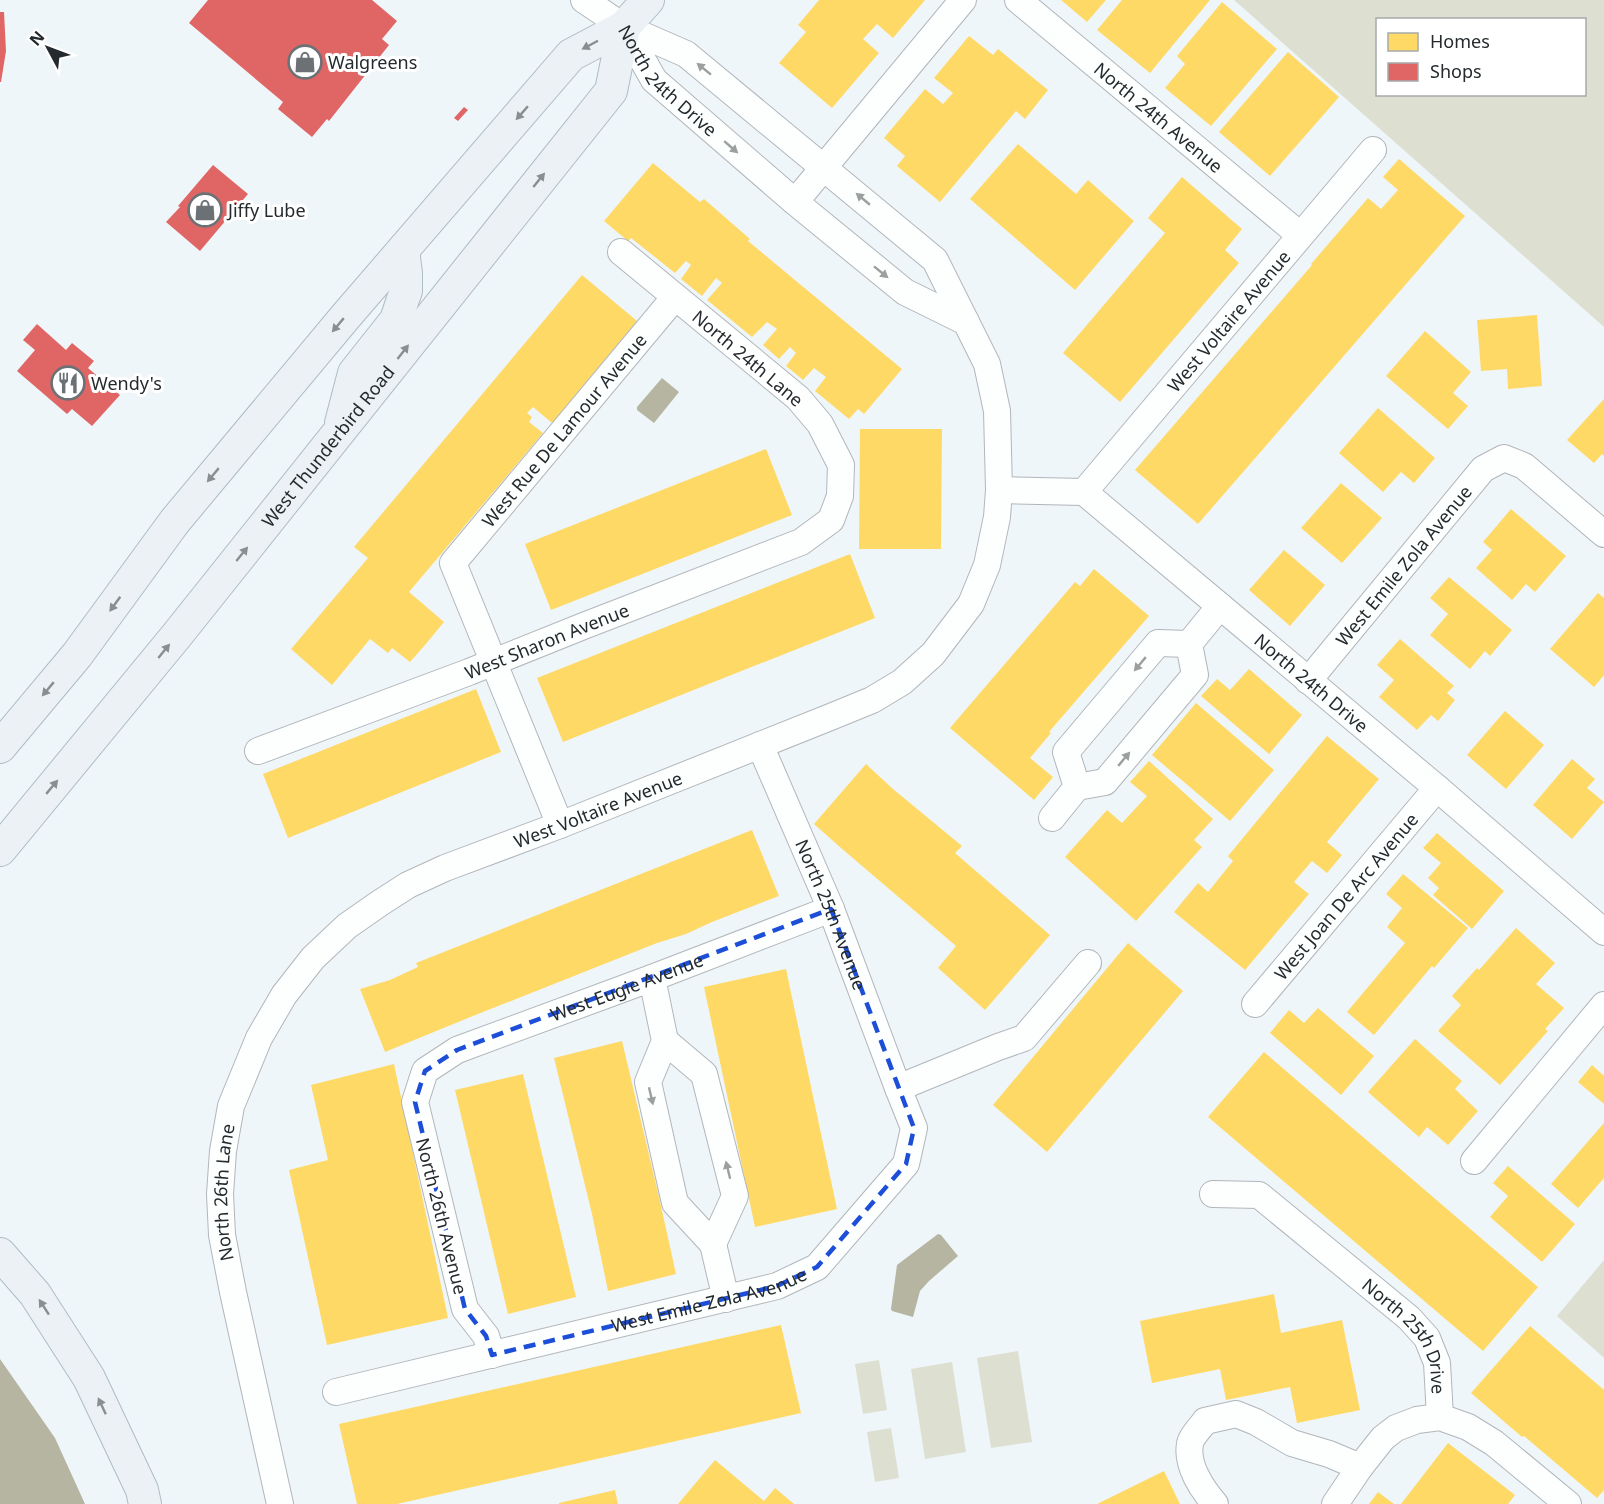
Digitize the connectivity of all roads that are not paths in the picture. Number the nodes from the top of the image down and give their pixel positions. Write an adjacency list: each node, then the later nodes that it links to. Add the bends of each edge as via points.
1 (584, 0): 5 (street)
2 (648, 0): 5 (main road)
3 (963, 0): 7 (street)
4 (1018, 0): 9 (street, North 24th Avenue)
5 (624, 27): 7 (street, North 24th Drive, one-way to 5, via 686,54); 8 (street, North 24th Drive, one-way to 8, via 654,80); 10 (main road, one-way to 10, via 571,56); 14 (main road, West Thunderbird Road, one-way to 5, via 611,91)
6 (1373, 150): 9 (street, West Voltaire Avenue)
7 (824, 167): 8 (street); 13 (street, North 24th Drive, one-way to 7, via 935,260)
8 (795, 202): 13 (street, North 24th Drive, one-way to 13, via 906,292)
9 (1300, 235): 16 (street, West Voltaire Avenue)
10 (403, 250): 14 (main road, via 406,291 396,320 354,373); 25 (main road, one-way to 25, via 175,521 77,655)
11 (621, 252): 12 (street, North 24th Lane)
12 (675, 297): 17 (street, North 24th Lane, via 798,398 820,424 841,465 840,496); 22 (street, West Rue De Lamour Avenue, via 453,563)
13 (966, 322): 15 (street, North 24th Drive, via 987,364 997,411)
14 (339, 433): 31 (main road, West Thunderbird Road, one-way to 14)
15 (999, 490): 16 (street); 21 (street, North 24th Drive, via 987,565 971,604)
16 (1084, 492): 19 (street, North 24th Drive)
17 (831, 520): 22 (street, West Sharon Avenue, via 801,542)
18 (1604, 534): 23 (street, West Emile Zola Avenue, via 1524,466 1504,458 1483,469)
19 (1220, 606): 20 (street); 23 (street, North 24th Drive)
20 (1189, 644): 27 (street, one-way to 20, via 1105,782 1195,675); 27 (street, one-way to 27, via 1158,643 1066,752)
21 (933, 654): 24 (street, West Voltaire Avenue, via 902,682 872,700)
22 (494, 662): 26 (street, West Sharon Avenue); 30 (street)
23 (1308, 681): 28 (street, North 24th Drive)
24 (760, 745): 30 (street, West Voltaire Avenue); 32 (street, North 25th Avenue)
25 (0, 747)
26 (258, 751)
27 (1077, 787): 29 (street)
28 (1437, 788): 33 (street, North 24th Drive); 37 (street, West Joan De Arc Avenue)
29 (1052, 818)
30 (560, 825): 36 (street, West Voltaire Avenue, via 408,885 347,926 313,958)
31 (0, 850)
32 (831, 909): 35 (street, West Eugie Avenue); 41 (street, North 25th Avenue)
33 (1604, 932)
34 (1088, 963): 41 (street, via 1024,1038)
35 (652, 978): 39 (street); 40 (street, West Eugie Avenue, via 457,1050)
36 (284, 995): 52 (street, North 26th Lane, via 259,1038 231,1106 220,1194 222,1235 233,1292)
37 (1255, 1004)
38 (1604, 1005): 42 (street)
39 (665, 1041): 44 (street, one-way to 44, via 648,1082 675,1203); 44 (street, one-way to 39, via 735,1196 704,1074)
40 (425, 1071): 47 (street, North 26th Avenue, via 415,1102 465,1309 486,1336)
41 (898, 1088): 46 (street, West Emile Zola Avenue, via 914,1128 906,1164 817,1267 777,1286)
42 (1474, 1161)
43 (1213, 1194): 49 (street, North 25th Drive, via 1258,1195 1409,1318 1427,1338 1437,1363)
44 (713, 1244): 46 (street)
45 (0, 1254): 51 (main road, one-way to 45, via 89,1378 35,1294)
46 (726, 1299): 47 (street, West Emile Zola Avenue)
47 (492, 1354): 48 (street, West Emile Zola Avenue)
48 (336, 1392)
49 (1440, 1417): 50 (street, via 1396,1428); 55 (street, North 25th Drive, via 1468,1427 1494,1443)
50 (1360, 1467): 53 (street, via 1292,1443 1236,1414 1205,1421 1190,1443 1191,1466); 54 (street)
51 (145, 1504)
52 (280, 1504)
53 (1215, 1504)
54 (1335, 1504)
55 (1568, 1504)

